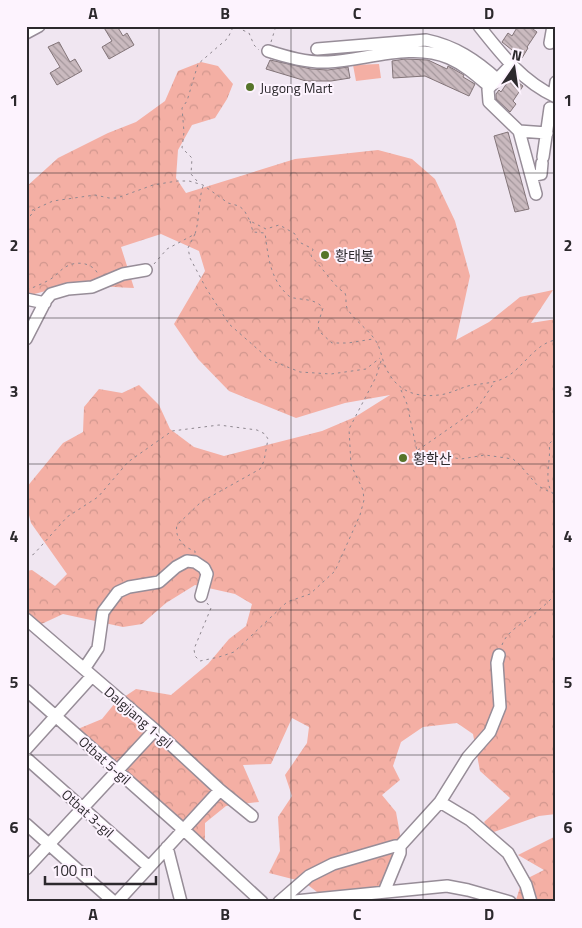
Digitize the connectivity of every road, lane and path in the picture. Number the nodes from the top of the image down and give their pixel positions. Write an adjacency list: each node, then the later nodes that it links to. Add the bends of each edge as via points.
1 (39, 26): 5 (street)
2 (276, 26): 8 (path)
3 (479, 26): 9 (street)
4 (553, 26): 6 (street)
5 (26, 33)
6 (550, 43)
7 (317, 49): 11 (street, via 426,40 441,43 473,59)
8 (268, 51): 11 (street, via 305,61 327,62 423,52 449,58); 17 (path, via 260,52 249,34 236,27 195,69 187,101 182,108 182,148 192,158 192,174)
9 (511, 65): 11 (street); 12 (street, via 541,90)
10 (556, 82): 12 (street)
11 (494, 83): 14 (street, via 488,93 489,102)
12 (555, 96)
13 (550, 108): 15 (street)
14 (519, 131): 15 (street); 16 (street)
15 (547, 133): 16 (street, via 541,174)
16 (532, 176): 19 (street)
17 (198, 183): 18 (path); 20 (path, via 177,181 153,185 117,198 95,195 58,200)
18 (203, 185): 23 (path, via 228,203 239,206); 24 (path)
19 (536, 194)
20 (35, 210): 21 (path); 22 (path)
21 (26, 213)
22 (26, 221)
23 (250, 221): 26 (path, via 266,229 279,225 292,231 299,242 312,249 311,256); 33 (path, via 253,232 266,233 272,273 285,292 291,298 320,304 323,308 318,324 321,334 332,343)
24 (195, 234): 27 (path, via 167,249); 35 (path, via 188,248 203,283 229,324 270,360 300,372 331,374 366,369)
25 (320, 259): 26 (path)
26 (317, 262): 33 (path, via 345,293 347,308)
27 (146, 270): 28 (street)
28 (103, 282): 29 (path, via 92,266 82,262 66,266 50,280); 31 (street, via 51,294)
29 (26, 290)
30 (26, 299): 31 (street)
31 (45, 303): 32 (street)
32 (26, 339)
33 (374, 339): 35 (path)
34 (556, 340): 36 (path, via 544,345 518,369)
35 (382, 357): 37 (path); 44 (path, via 376,377 349,430 351,465 363,490 364,500 335,571 310,594 287,602 234,652 200,661 194,649 211,608)
36 (493, 383): 37 (path, via 467,386 439,395 422,395); 39 (path, via 479,406)
37 (400, 388): 39 (path, via 407,404)
38 (556, 437): 40 (path, via 549,444)
39 (417, 452): 40 (path, via 461,460 485,455 513,460 538,486)
40 (550, 492): 41 (path)
41 (556, 497)
42 (26, 554): 43 (path, via 34,554 67,517 98,497 128,462 172,431 219,425 262,432 268,442 260,469 200,502 178,525 176,530 182,543 196,551)
43 (195, 562): 44 (street, via 204,568 206,574); 48 (street, via 187,561 176,567 159,582 118,592 103,612 98,648)
44 (201, 596)
45 (551, 599): 47 (path, via 506,636)
46 (26, 619): 48 (street, Dalgijang 1-gil)
47 (498, 655): 56 (street, via 500,708 490,732 468,758)
48 (88, 673): 50 (street); 51 (street, Dalgijang 1-gil)
49 (26, 690): 50 (street, Otbat 5-gil)
50 (56, 716): 52 (street); 54 (street, Otbat 5-gil)
51 (155, 730): 54 (street); 55 (street, Dalgijang 1-gil)
52 (26, 750)
53 (26, 758): 57 (street, Otbat 3-gil)
54 (118, 771): 57 (street); 60 (street, Otbat 5-gil)
55 (220, 790): 58 (street, Dalgijang 1-gil); 60 (street)
56 (440, 802): 63 (street); 73 (street, via 470,820 508,852 526,885)
57 (83, 808): 61 (street); 64 (street, Otbat 3-gil)
58 (252, 816)
59 (26, 824): 61 (street)
60 (184, 830): 62 (street); 69 (street, Otbat 5-gil)
61 (49, 844): 65 (street); 67 (street)
62 (168, 846): 64 (street); 68 (street)
63 (400, 846): 66 (street); 70 (street, via 333,864 309,876)
64 (149, 867): 67 (street)
65 (26, 869)
66 (384, 892): 71 (street); 72 (street, via 447,886)
67 (116, 902)
68 (181, 902)
69 (262, 902)
70 (279, 902)
71 (285, 902)
72 (510, 902)
73 (531, 902)

